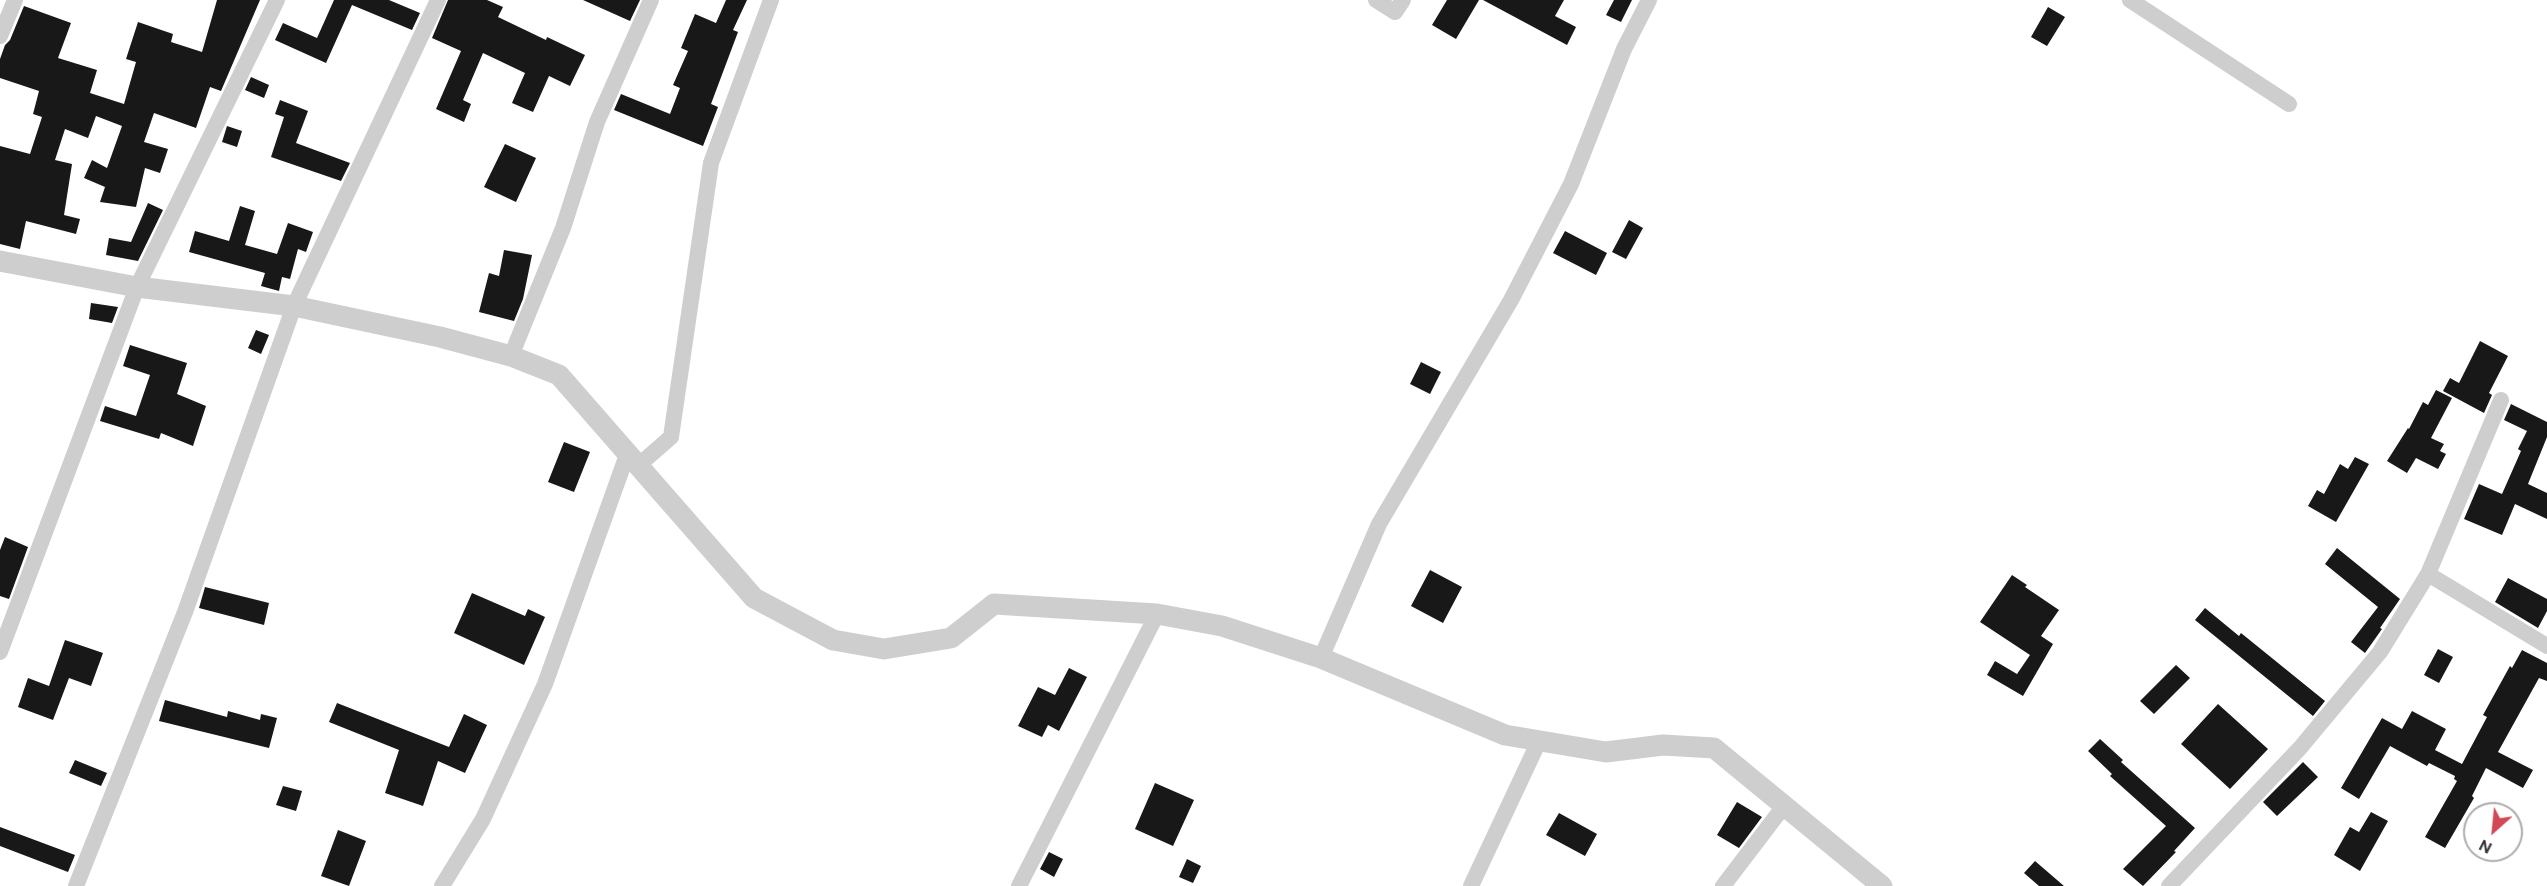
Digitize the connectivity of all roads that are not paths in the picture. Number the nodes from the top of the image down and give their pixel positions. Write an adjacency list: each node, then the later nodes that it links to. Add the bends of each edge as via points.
1 (15, 0): 10 (street)
2 (277, 0): 13 (street)
3 (438, 0): 14 (street)
4 (651, 0): 15 (street, via 597,122 563,228)
5 (771, 0): 17 (street, via 711,164 671,437)
6 (1376, 0): 7 (street, via 1395,12)
7 (1403, 0)
8 (2130, 0): 11 (street)
9 (1645, 1): 22 (street, via 1571,184 1511,300 1379,524)
10 (0, 36)
11 (2289, 104)
12 (0, 261): 13 (street)
13 (137, 287): 14 (street); 21 (street)
14 (294, 306): 15 (street); 25 (street, via 185,612)
15 (511, 356): 17 (street, via 559,375)
16 (2501, 400): 18 (street)
17 (634, 459): 19 (street, via 754,598 833,640 884,649 951,638 994,604); 26 (street, via 545,684 483,819)
18 (2428, 574): 20 (street); 31 (street, via 2366,670 2300,748)
19 (1156, 614): 22 (street, via 1222,626); 27 (street)
20 (2547, 646)
21 (0, 652)
22 (1321, 658): 23 (street, via 1505,735)
23 (1539, 741): 24 (street, via 1606,752 1663,746 1714,748); 28 (street)
24 (1785, 806): 29 (street); 30 (street)
25 (76, 886)
26 (442, 886)
27 (1019, 886)
28 (1471, 886)
29 (1723, 886)
30 (1882, 886)
31 (2169, 886)

